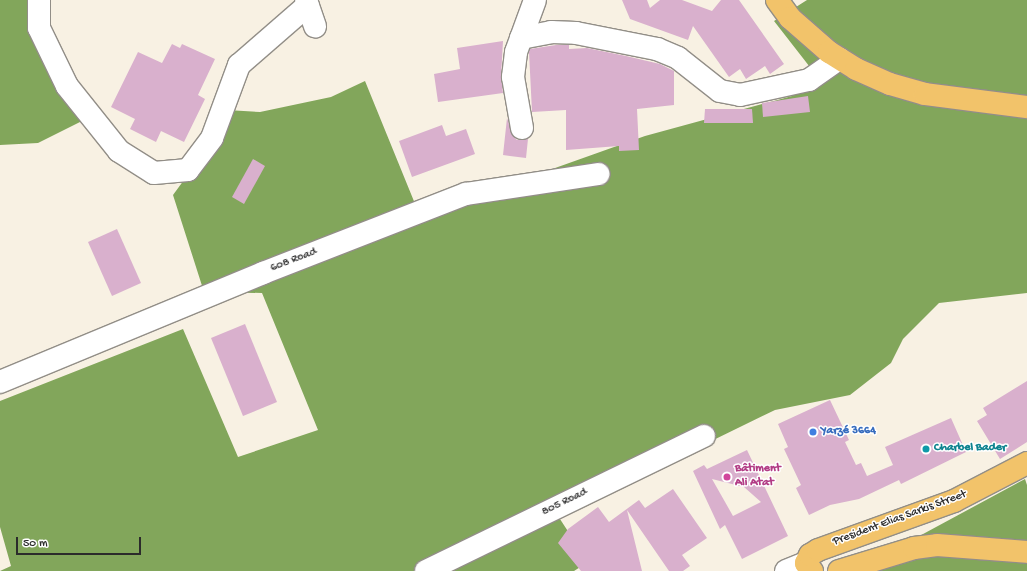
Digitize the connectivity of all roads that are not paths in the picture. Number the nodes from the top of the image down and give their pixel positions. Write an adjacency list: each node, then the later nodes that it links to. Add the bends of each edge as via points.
1 (39, 0): 4 (street, via 39,28 67,86 119,151 154,173 188,170 212,138 239,65)
2 (535, 0): 6 (street)
3 (777, 0): 7 (main road, via 795,23)
4 (307, 3): 5 (street)
5 (315, 26)
6 (521, 38): 7 (street, via 551,32 576,33 657,49 678,58 720,91 740,95 809,80); 9 (street, via 516,52 513,77)
7 (839, 59): 8 (main road, via 890,84 925,94)
8 (1027, 107)
9 (522, 128)
10 (598, 174): 11 (street, 608 Road, via 466,194)
11 (0, 382)
12 (704, 436): 16 (street, 805 Road)
13 (1027, 463): 15 (main road, President Elias Sarkis Street, via 954,501 818,550 810,555)
14 (1027, 552): 18 (main road, via 937,545 914,548)
15 (809, 567): 17 (street)
16 (426, 571)
17 (786, 571)
18 (839, 571)

